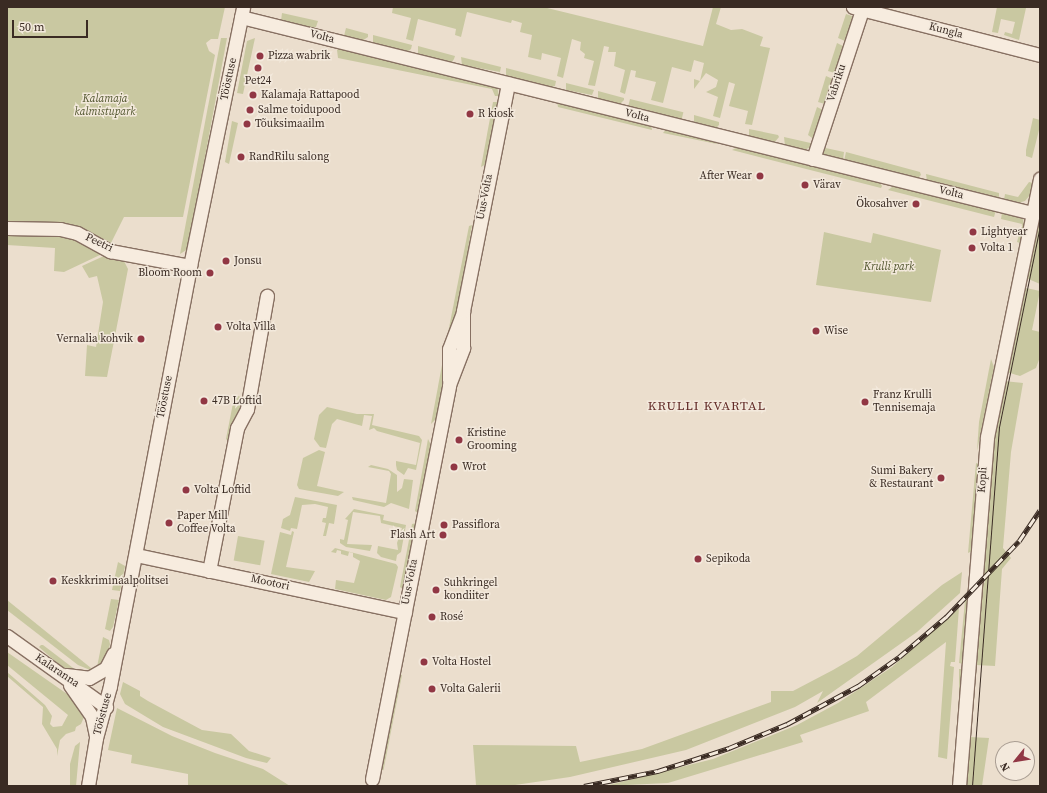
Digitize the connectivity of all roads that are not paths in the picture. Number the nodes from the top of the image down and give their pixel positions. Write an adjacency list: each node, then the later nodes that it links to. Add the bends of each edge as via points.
1 (859, 8): 3 (street, Kungla); 5 (street, Vabriku)
2 (242, 12): 4 (street, Volta); 9 (street, Tööstuse)
3 (1040, 55)
4 (508, 83): 5 (street, Volta); 13 (street, Uus-Volta, via 463,311 448,349 449,385)
5 (813, 159): 7 (street, Volta)
6 (1040, 178): 7 (street, Kopli)
7 (1032, 213): 21 (street, Kopli, via 987,437)
8 (7, 228): 9 (street, Peetri, via 60,229 77,233 110,250)
9 (190, 266): 11 (street, Tööstuse)
10 (267, 296): 12 (street, via 246,409 237,428)
11 (136, 555): 12 (street, Mootori); 15 (street, Tööstuse)
12 (209, 571): 13 (street, Mootori)
13 (405, 612): 19 (street, Uus-Volta)
14 (7, 636): 16 (street, Kalaranna)
15 (120, 640): 16 (street, via 111,660 99,673 89,678); 17 (street, Tööstuse)
16 (61, 674): 17 (street, Kalaranna); 18 (street, via 92,717)
17 (106, 707): 18 (street, Tööstuse)
18 (96, 738): 20 (street, Tööstuse)
19 (372, 779)
20 (88, 786)
21 (959, 786)

